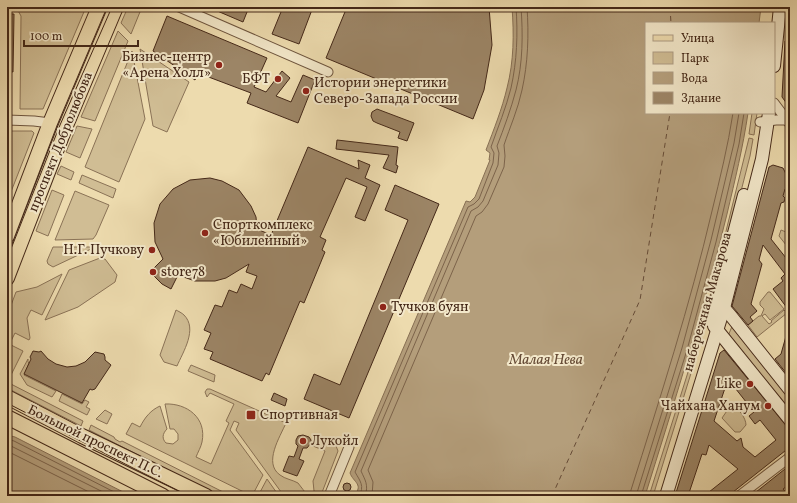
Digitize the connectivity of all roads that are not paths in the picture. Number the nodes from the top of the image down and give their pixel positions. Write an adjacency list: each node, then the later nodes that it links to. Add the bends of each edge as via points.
1 (99, 7): 11 (main road, проспект Добролюбова)
2 (116, 7): 14 (main road, проспект Добролюбова, via 65,128)
3 (179, 7): 7 (street)
4 (778, 8): 5 (main road); 6 (main road)
5 (772, 22)
6 (775, 52)
7 (328, 72)
8 (775, 104): 12 (street)
9 (764, 117): 12 (street); 15 (main road, набережная Макарова)
10 (7, 120): 11 (street)
11 (50, 122): 13 (main road, проспект Добролюбова)
12 (788, 122)
13 (7, 236)
14 (7, 278)
15 (720, 308): 16 (main road, набережная Макарова); 17 (main road)
16 (714, 326): 20 (main road); 26 (main road, набережная Макарова); 27 (main road, набережная Макарова)
17 (790, 390)
18 (7, 397): 24 (main road, Большой проспект П.С.)
19 (9, 419): 23 (main road, Большой проспект П.С.)
20 (790, 420)
21 (349, 447): 25 (street)
22 (790, 457): 28 (street)
23 (162, 496)
24 (206, 496)
25 (329, 496)
26 (658, 496)
27 (666, 496)
28 (739, 496)

